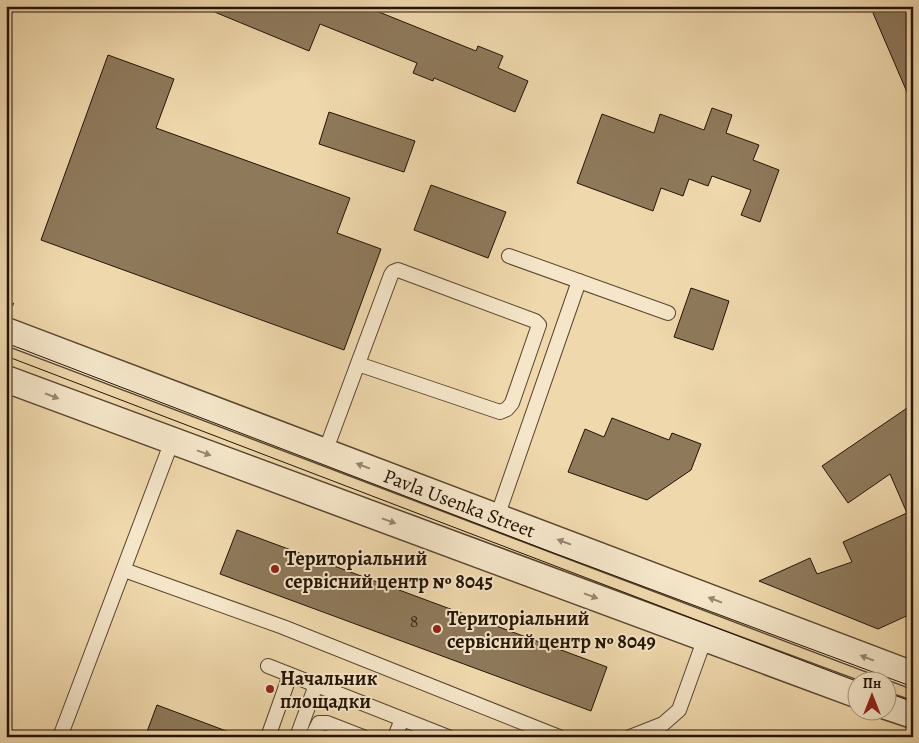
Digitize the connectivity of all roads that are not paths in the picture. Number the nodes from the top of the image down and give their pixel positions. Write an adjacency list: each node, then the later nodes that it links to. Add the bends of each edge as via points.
1 (509, 256): 2 (lane)
2 (579, 281): 3 (lane); 9 (lane)
3 (668, 313)
4 (6, 331): 8 (street, Pavla Usenka Street)
5 (358, 364): 5 (lane, via 395,271 539,325 512,403 500,412); 8 (lane)
6 (6, 379): 7 (street, Pavla Usenka Street, one-way to 7)
7 (172, 441): 10 (lane); 11 (street, Pavla Usenka Street, one-way to 11)
8 (325, 452): 9 (street, Pavla Usenka Street, one-way to 8)
9 (497, 517): 14 (street, Pavla Usenka Street, one-way to 9)
10 (124, 570): 20 (lane); 27 (lane, via 283,627)
11 (705, 638): 16 (street, Pavla Usenka Street); 28 (lane, via 679,710 663,724)
12 (268, 666): 13 (lane)
13 (290, 675): 15 (lane); 21 (lane)
14 (913, 675)
15 (316, 685): 19 (lane); 22 (lane)
16 (846, 690)
17 (896, 709): 18 (street)
18 (913, 715)
19 (402, 719): 25 (lane); 26 (lane)
20 (60, 737)
21 (268, 737)
22 (297, 737)
23 (312, 737): 24 (lane, via 319,724)
24 (363, 737)
25 (395, 737)
26 (448, 737)
27 (560, 737)
28 (630, 737)

